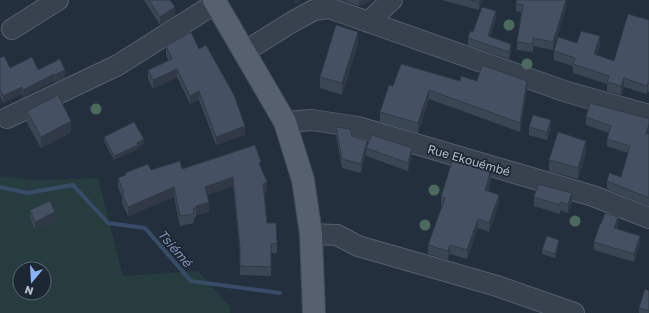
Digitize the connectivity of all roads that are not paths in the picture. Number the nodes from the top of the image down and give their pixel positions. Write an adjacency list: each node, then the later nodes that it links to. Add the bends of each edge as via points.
1 (58, 0): 5 (street)
2 (392, 0): 4 (street)
3 (207, 4): 6 (main road); 8 (street, via 118,65)
4 (368, 22): 6 (street, via 330,8 314,10); 7 (street, via 567,92)
5 (12, 29)
6 (244, 52): 9 (main road)
7 (649, 115)
8 (7, 118)
9 (285, 122): 10 (street, Rue Ekouémbé, via 312,120 358,127 593,196); 11 (main road, via 303,180)
10 (649, 218)
11 (311, 234): 12 (main road); 13 (street, via 337,235 358,246 497,286)
12 (314, 313)
13 (574, 313)

